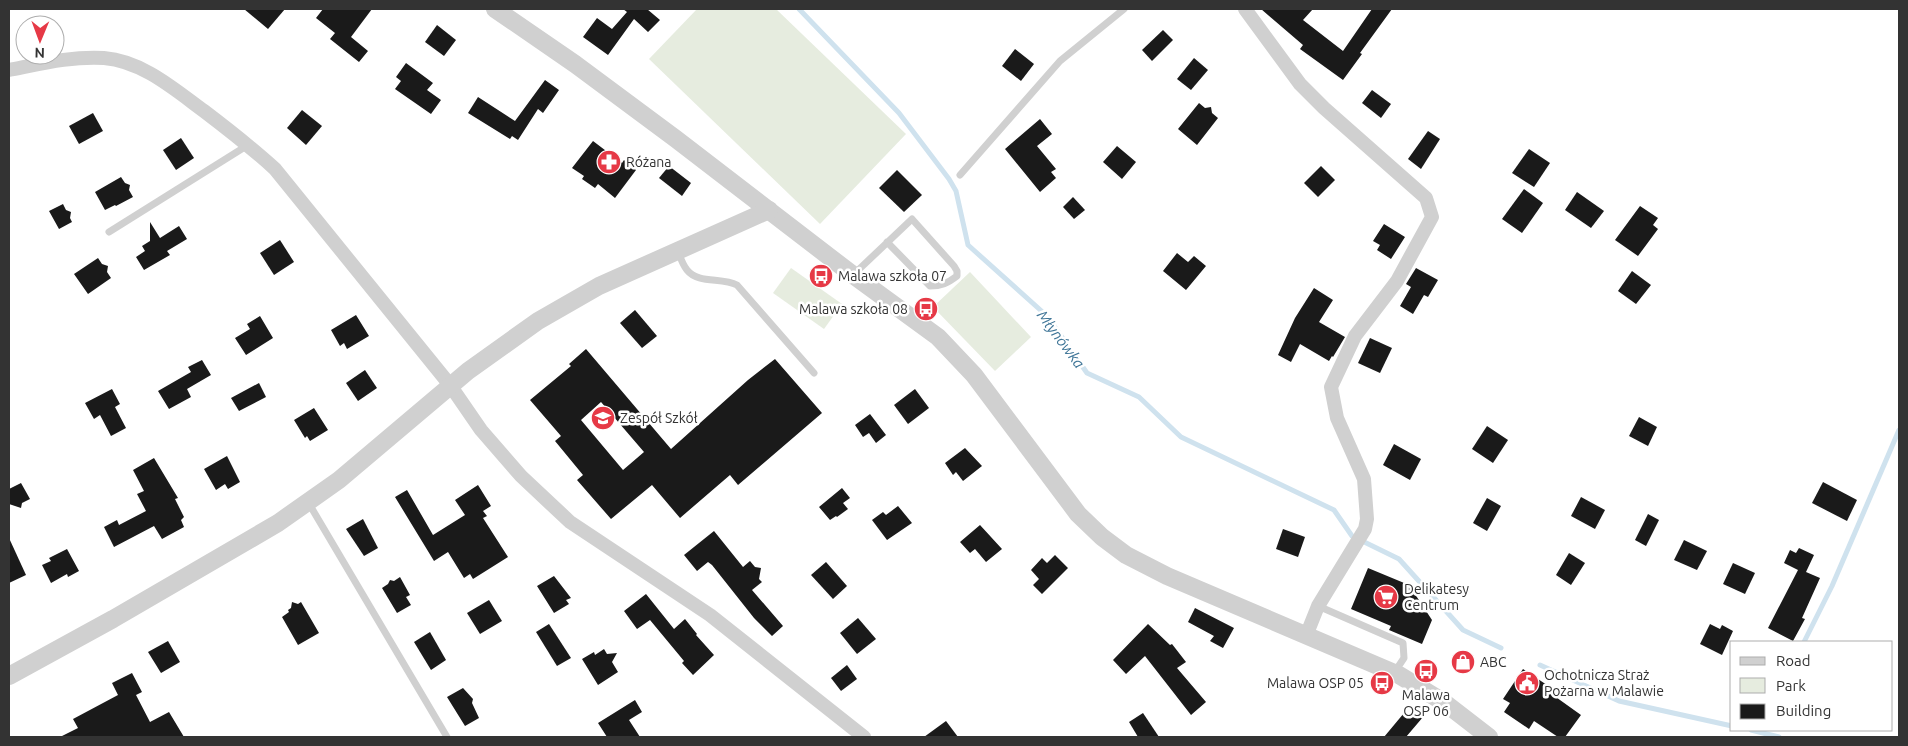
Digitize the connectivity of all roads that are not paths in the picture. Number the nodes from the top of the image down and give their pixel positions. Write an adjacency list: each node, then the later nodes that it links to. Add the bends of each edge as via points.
1 (494, 9): 7 (street, via 575,64)
2 (1124, 9): 6 (lane, via 1060,61)
3 (1245, 9): 15 (street, via 1300,84 1426,198 1432,217 1397,281 1355,336 1331,387 1336,418 1364,479 1367,520 1365,529)
4 (9, 70): 5 (street, via 62,60 104,58 136,67 164,81)
5 (248, 145): 8 (lane); 13 (street, via 275,169)
6 (960, 175)
7 (769, 210): 10 (street); 11 (street)
8 (109, 232)
9 (887, 242): 9 (lane, via 912,219 954,266 957,276 950,282 930,286); 11 (lane)
10 (677, 251): 12 (lane, via 691,273 737,285); 13 (street, via 567,304 510,340)
11 (853, 275): 16 (street, via 944,343 980,382 1078,514 1102,536 1126,555 1167,576)
12 (814, 373)
13 (450, 386): 14 (street, via 339,480); 20 (street, via 481,430 520,476 570,522 710,615)
14 (308, 502): 18 (street, via 278,523); 19 (lane)
15 (1318, 606): 16 (street); 17 (lane, via 1403,643 1404,658)
16 (1306, 636): 17 (street)
17 (1394, 673): 21 (street, via 1430,693)
18 (9, 676)
19 (447, 737)
20 (864, 737)
21 (1489, 737)

